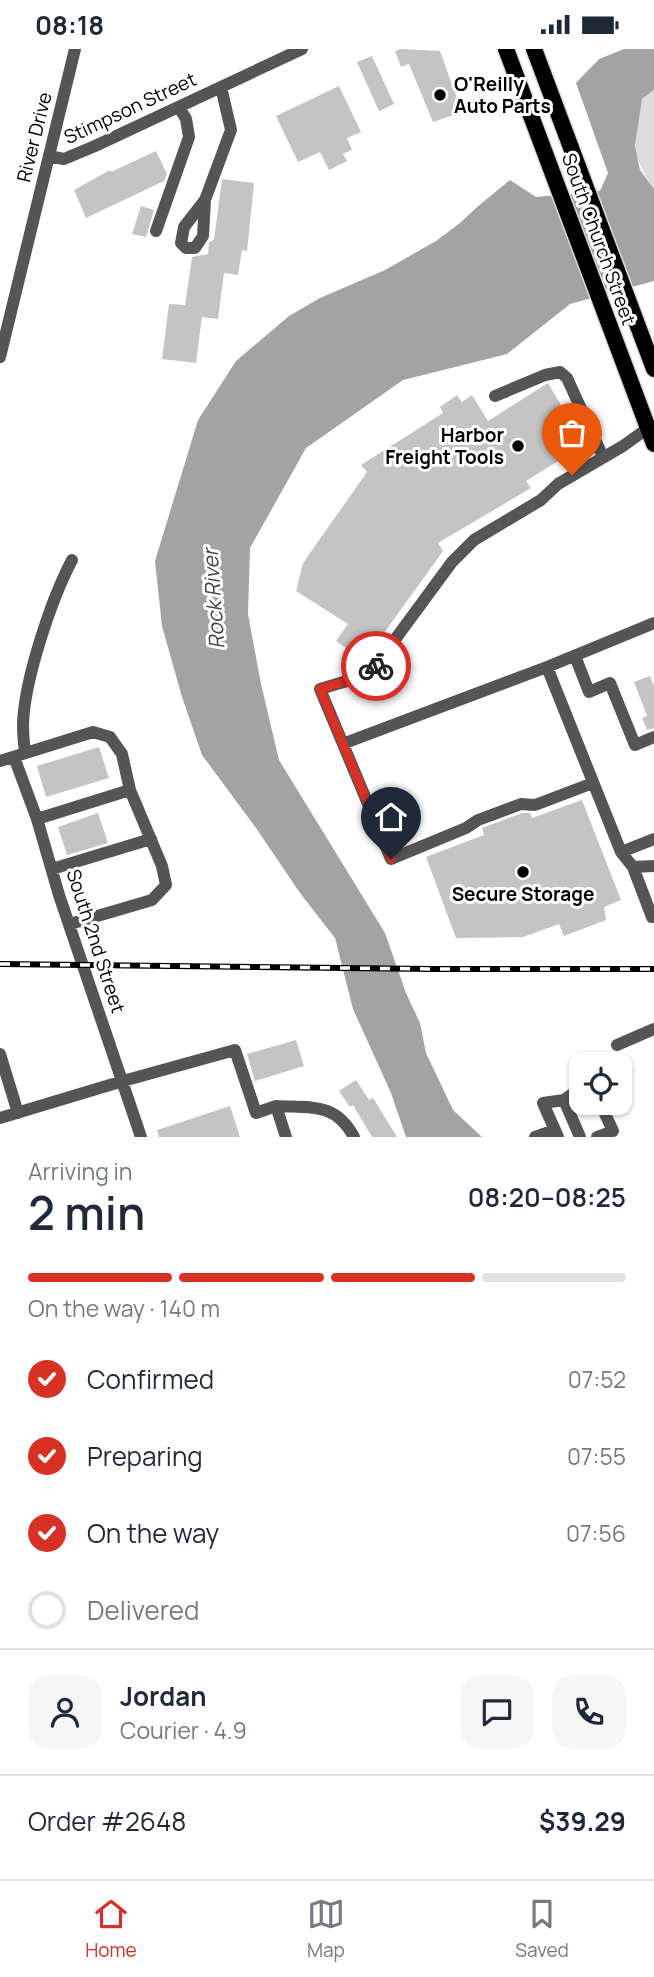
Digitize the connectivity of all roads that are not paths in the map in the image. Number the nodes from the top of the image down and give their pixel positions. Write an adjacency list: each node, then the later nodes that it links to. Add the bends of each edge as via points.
1 (75, 49): 7 (street, River Drive)
2 (302, 49): 5 (street, Stimpson Street)
3 (506, 49): 13 (main road, South Church Street)
4 (534, 49): 11 (main road, South Church Street)
5 (221, 87): 6 (street, Stimpson Street); 8 (street, via 231,130)
6 (179, 107): 7 (street, Stimpson Street, via 64,159); 9 (street, via 190,137)
7 (50, 156): 10 (street, River Drive)
8 (205, 200)
9 (156, 231)
10 (0, 357)
11 (654, 369)
12 (495, 396): 14 (street, via 560,372 567,378)
13 (651, 436): 14 (street)
14 (603, 457): 20 (street, via 474,540 452,562 374,668 320,689)
15 (72, 560): 21 (street, South 2nd Street, via 26,695)
16 (654, 623): 17 (street)
17 (575, 656): 18 (street); 19 (street, via 589,692 610,683 635,745)
18 (547, 667): 20 (street); 23 (street)
19 (654, 737)
20 (345, 743): 23 (street, via 391,859 478,820)
21 (20, 755): 22 (street); 24 (street, via 93,731 110,737 122,754); 25 (street, South 2nd Street)
22 (0, 761)
23 (593, 783): 28 (street)
24 (130, 790): 25 (street); 26 (street)
25 (37, 819): 31 (street, South 2nd Street)
26 (151, 839): 31 (street); 33 (street, via 166,885 152,900)
27 (654, 839): 28 (street)
28 (621, 852): 30 (street)
29 (654, 866): 30 (street)
30 (633, 867): 32 (street)
31 (52, 869): 33 (street, South 2nd Street)
32 (654, 917)
33 (70, 924): 37 (street, South 2nd Street)
34 (654, 1029): 35 (street)
35 (617, 1045)
36 (0, 1053): 38 (street)
37 (123, 1080): 41 (street, via 235,1050 256,1112); 42 (street); 46 (street, South 2nd Street)
38 (5, 1089): 42 (street)
39 (569, 1096): 40 (street)
40 (564, 1100): 45 (street, via 543,1103); 50 (street)
41 (276, 1106): 47 (street); 48 (street, via 332,1112)
42 (18, 1113): 44 (street)
43 (606, 1115): 51 (street, via 613,1131)
44 (0, 1118)
45 (556, 1134): 49 (street)
46 (141, 1137)
47 (286, 1137)
48 (354, 1137)
49 (535, 1137)
50 (580, 1137)
51 (597, 1137)

